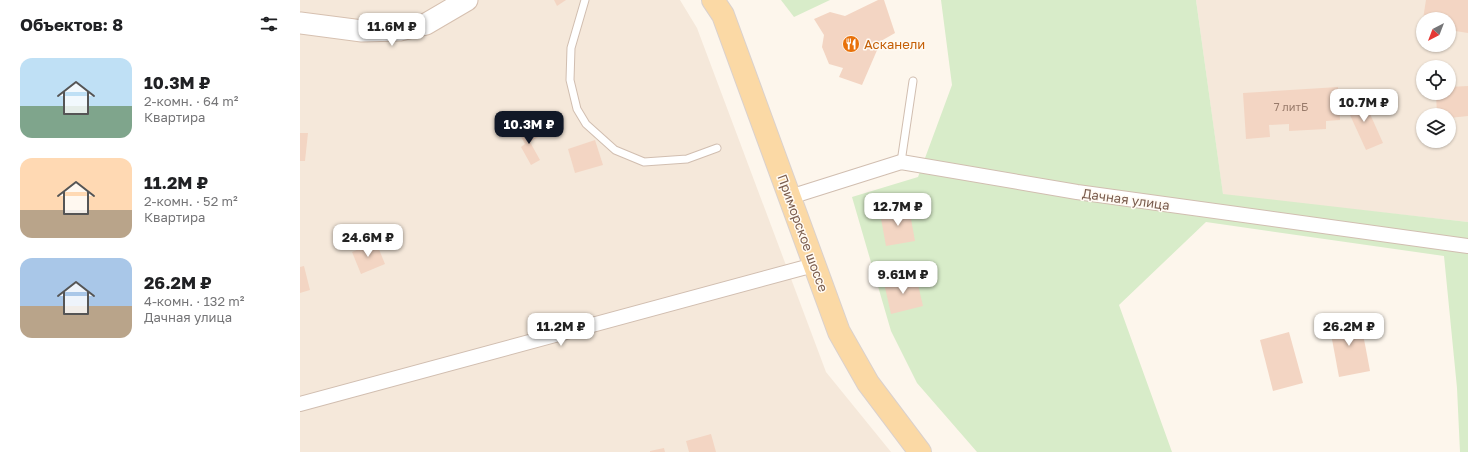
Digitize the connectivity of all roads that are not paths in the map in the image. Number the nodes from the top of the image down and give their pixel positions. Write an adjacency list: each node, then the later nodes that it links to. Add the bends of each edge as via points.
1 (467, 0): 4 (street, via 426,24 400,30 362,31)
2 (585, 0): 6 (lane, via 571,48 570,80 577,109 586,124 615,150 644,162 687,159)
3 (713, 0): 8 (main road, Приморское шоссе, via 723,16)
4 (300, 23)
5 (914, 81): 7 (lane)
6 (716, 148)
7 (901, 162): 8 (street, Дачная улица); 9 (street, Дачная улица, via 1077,192)
8 (790, 197): 10 (main road, Приморское шоссе)
9 (1468, 246)
10 (814, 265): 11 (street); 12 (main road, Приморское шоссе, via 839,332 852,357 868,383)
11 (300, 404)
12 (920, 452)

